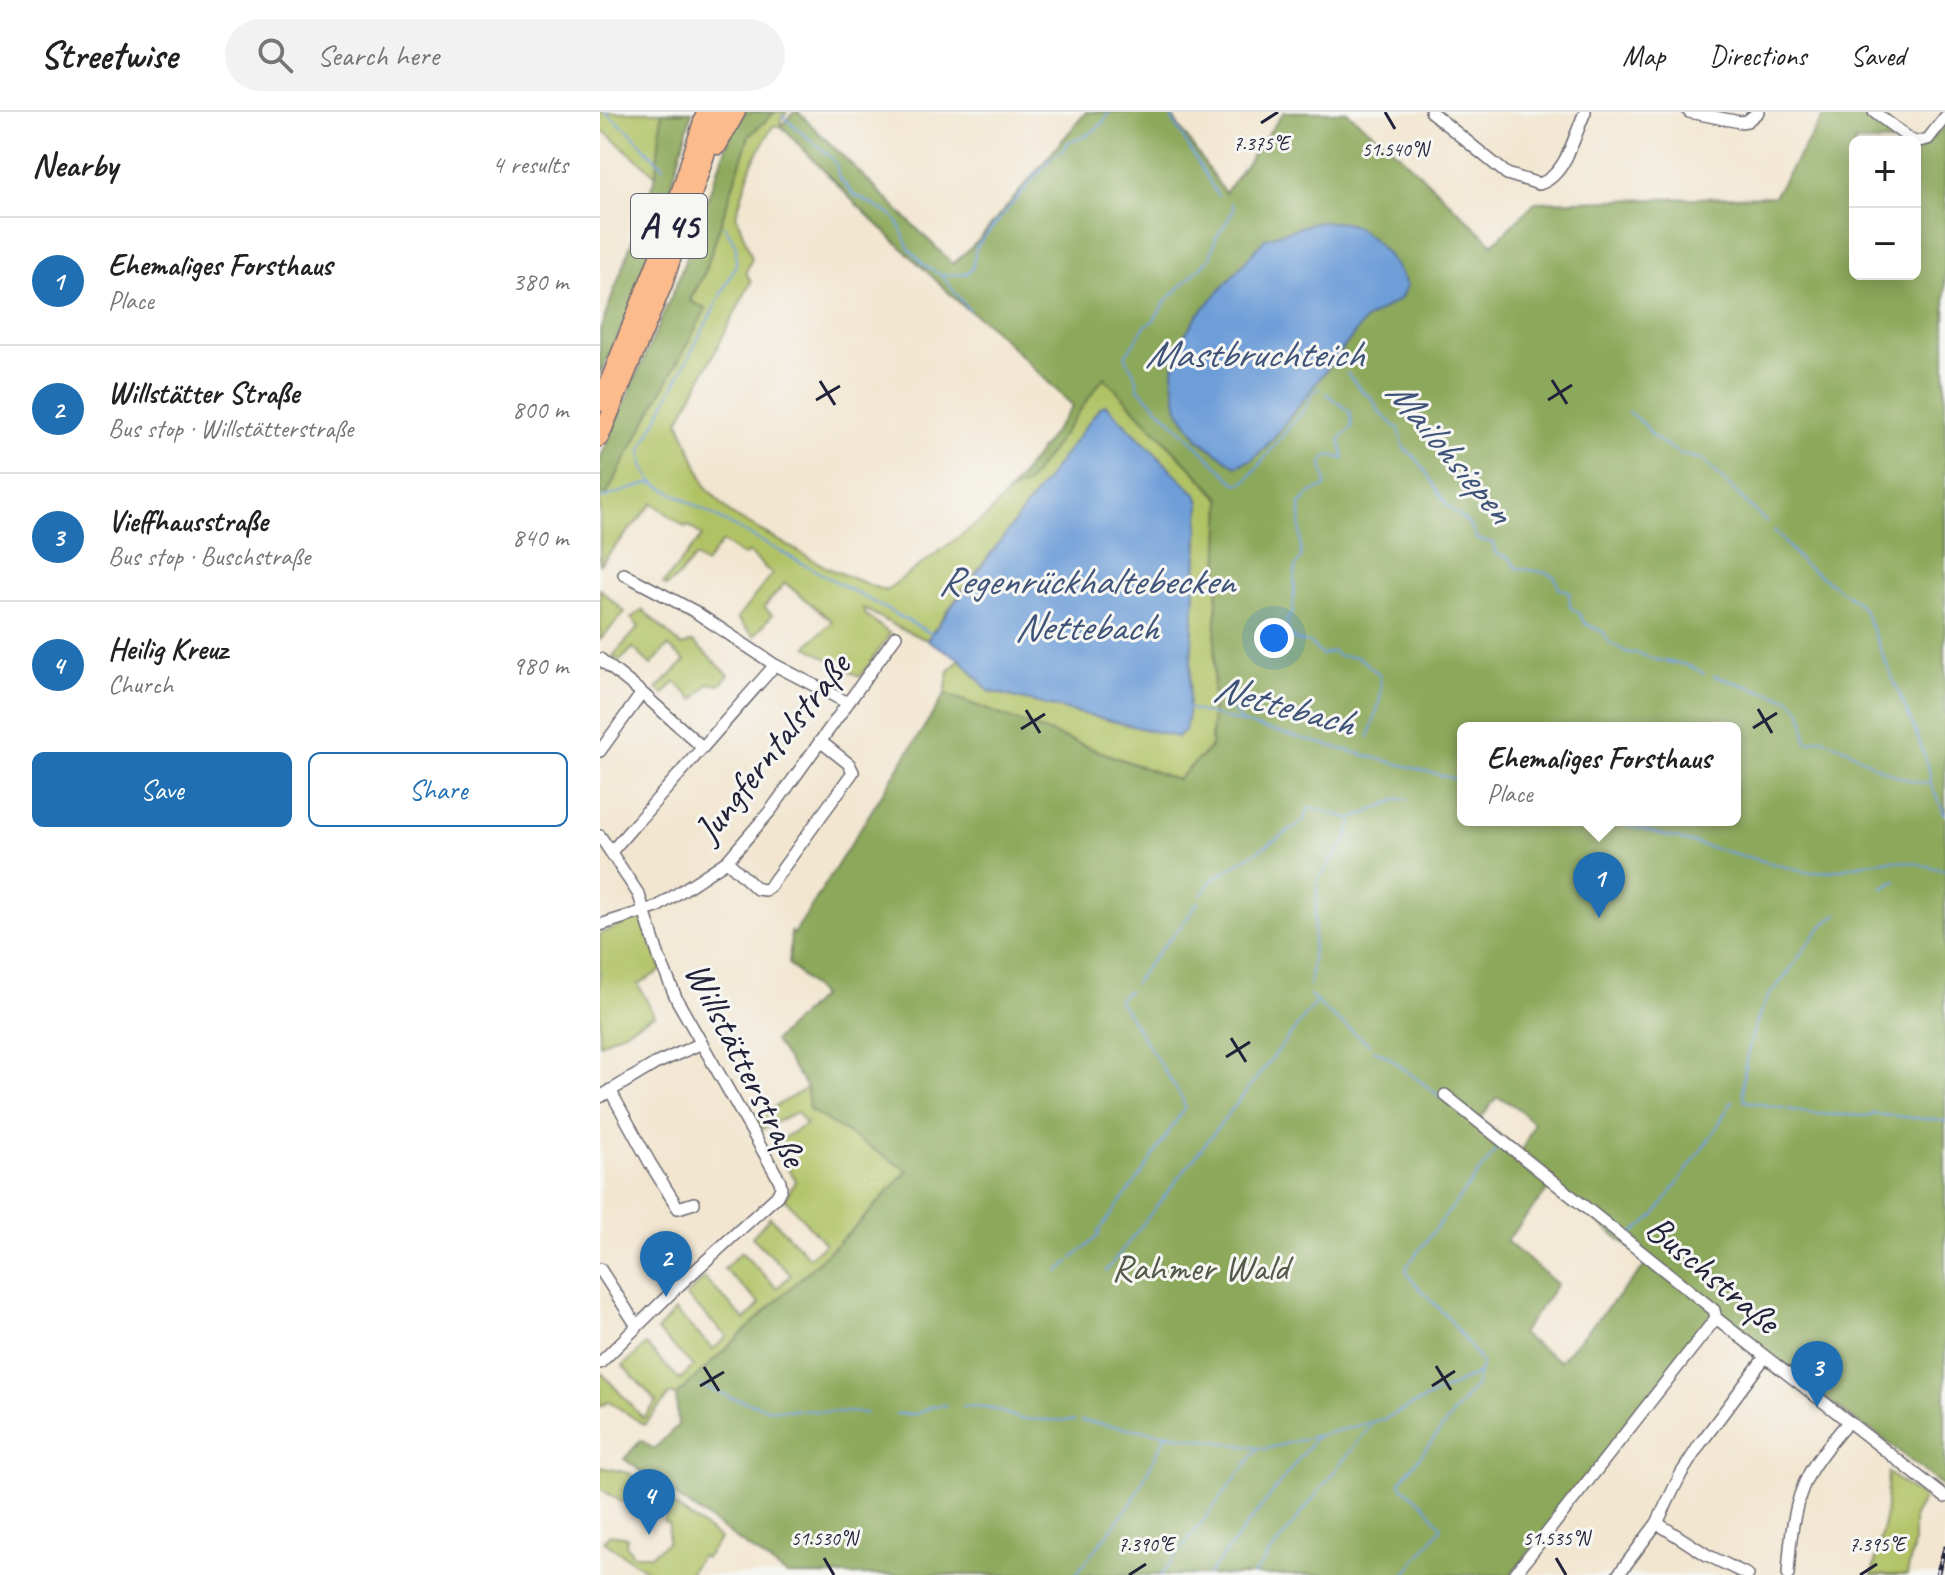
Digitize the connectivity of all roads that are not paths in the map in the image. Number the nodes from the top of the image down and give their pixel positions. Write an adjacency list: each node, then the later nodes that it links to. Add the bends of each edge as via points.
1 (698, 112): 13 (highway)
2 (705, 112): 13 (highway, A 45)
3 (720, 112): 14 (highway, A 45)
4 (737, 112): 14 (highway)
5 (1585, 112): 9 (street, via 1555,175 1539,184 1507,174)
6 (1689, 112): 7 (street, via 1740,122)
7 (1758, 112)
8 (1874, 112): 11 (street)
9 (1439, 114)
10 (1945, 117): 12 (street)
11 (1906, 136)
12 (1921, 140)
13 (696, 141): 15 (highway, A 45, via 663,244)
14 (697, 187): 16 (highway, A 45, via 664,284)
15 (600, 403)
16 (600, 438)
17 (624, 574): 20 (street, via 694,611)
18 (896, 636): 22 (street, Jungferntalstraße)
19 (600, 659): 21 (street)
20 (775, 665): 22 (street); 24 (street)
21 (642, 693): 24 (street); 25 (street)
22 (848, 703): 23 (street, Jungferntalstraße)
23 (820, 741): 28 (street, Jungferntalstraße); 28 (street, via 853,772 770,886 757,889)
24 (701, 746): 27 (street)
25 (600, 751)
26 (600, 836): 27 (street, Willstätterstraße)
27 (611, 852): 29 (street, Willstätterstraße, via 639,895)
28 (727, 861): 29 (street, Jungferntalstraße)
29 (643, 911): 30 (street, Jungferntalstraße); 31 (street, Willstätterstraße, via 663,968)
30 (600, 925)
31 (700, 1044): 32 (street); 37 (street, Willstätterstraße, via 781,1188)
32 (605, 1093): 34 (street, via 678,1208)
33 (1445, 1095): 36 (street, Buschstraße, via 1714,1310)
34 (694, 1203)
35 (600, 1269): 37 (street)
36 (1716, 1318): 38 (street, Buschstraße); 43 (street)
37 (637, 1326): 39 (street, Willstätterstraße)
38 (1765, 1357): 40 (street, Buschstraße); 42 (street, via 1689,1461)
39 (600, 1363)
40 (1848, 1422): 41 (street, Buschstraße); 46 (street, via 1803,1487)
41 (1945, 1497)
42 (1657, 1523): 44 (street); 45 (street)
43 (1514, 1575)
44 (1618, 1575)
45 (1748, 1575)
46 (1788, 1575)

